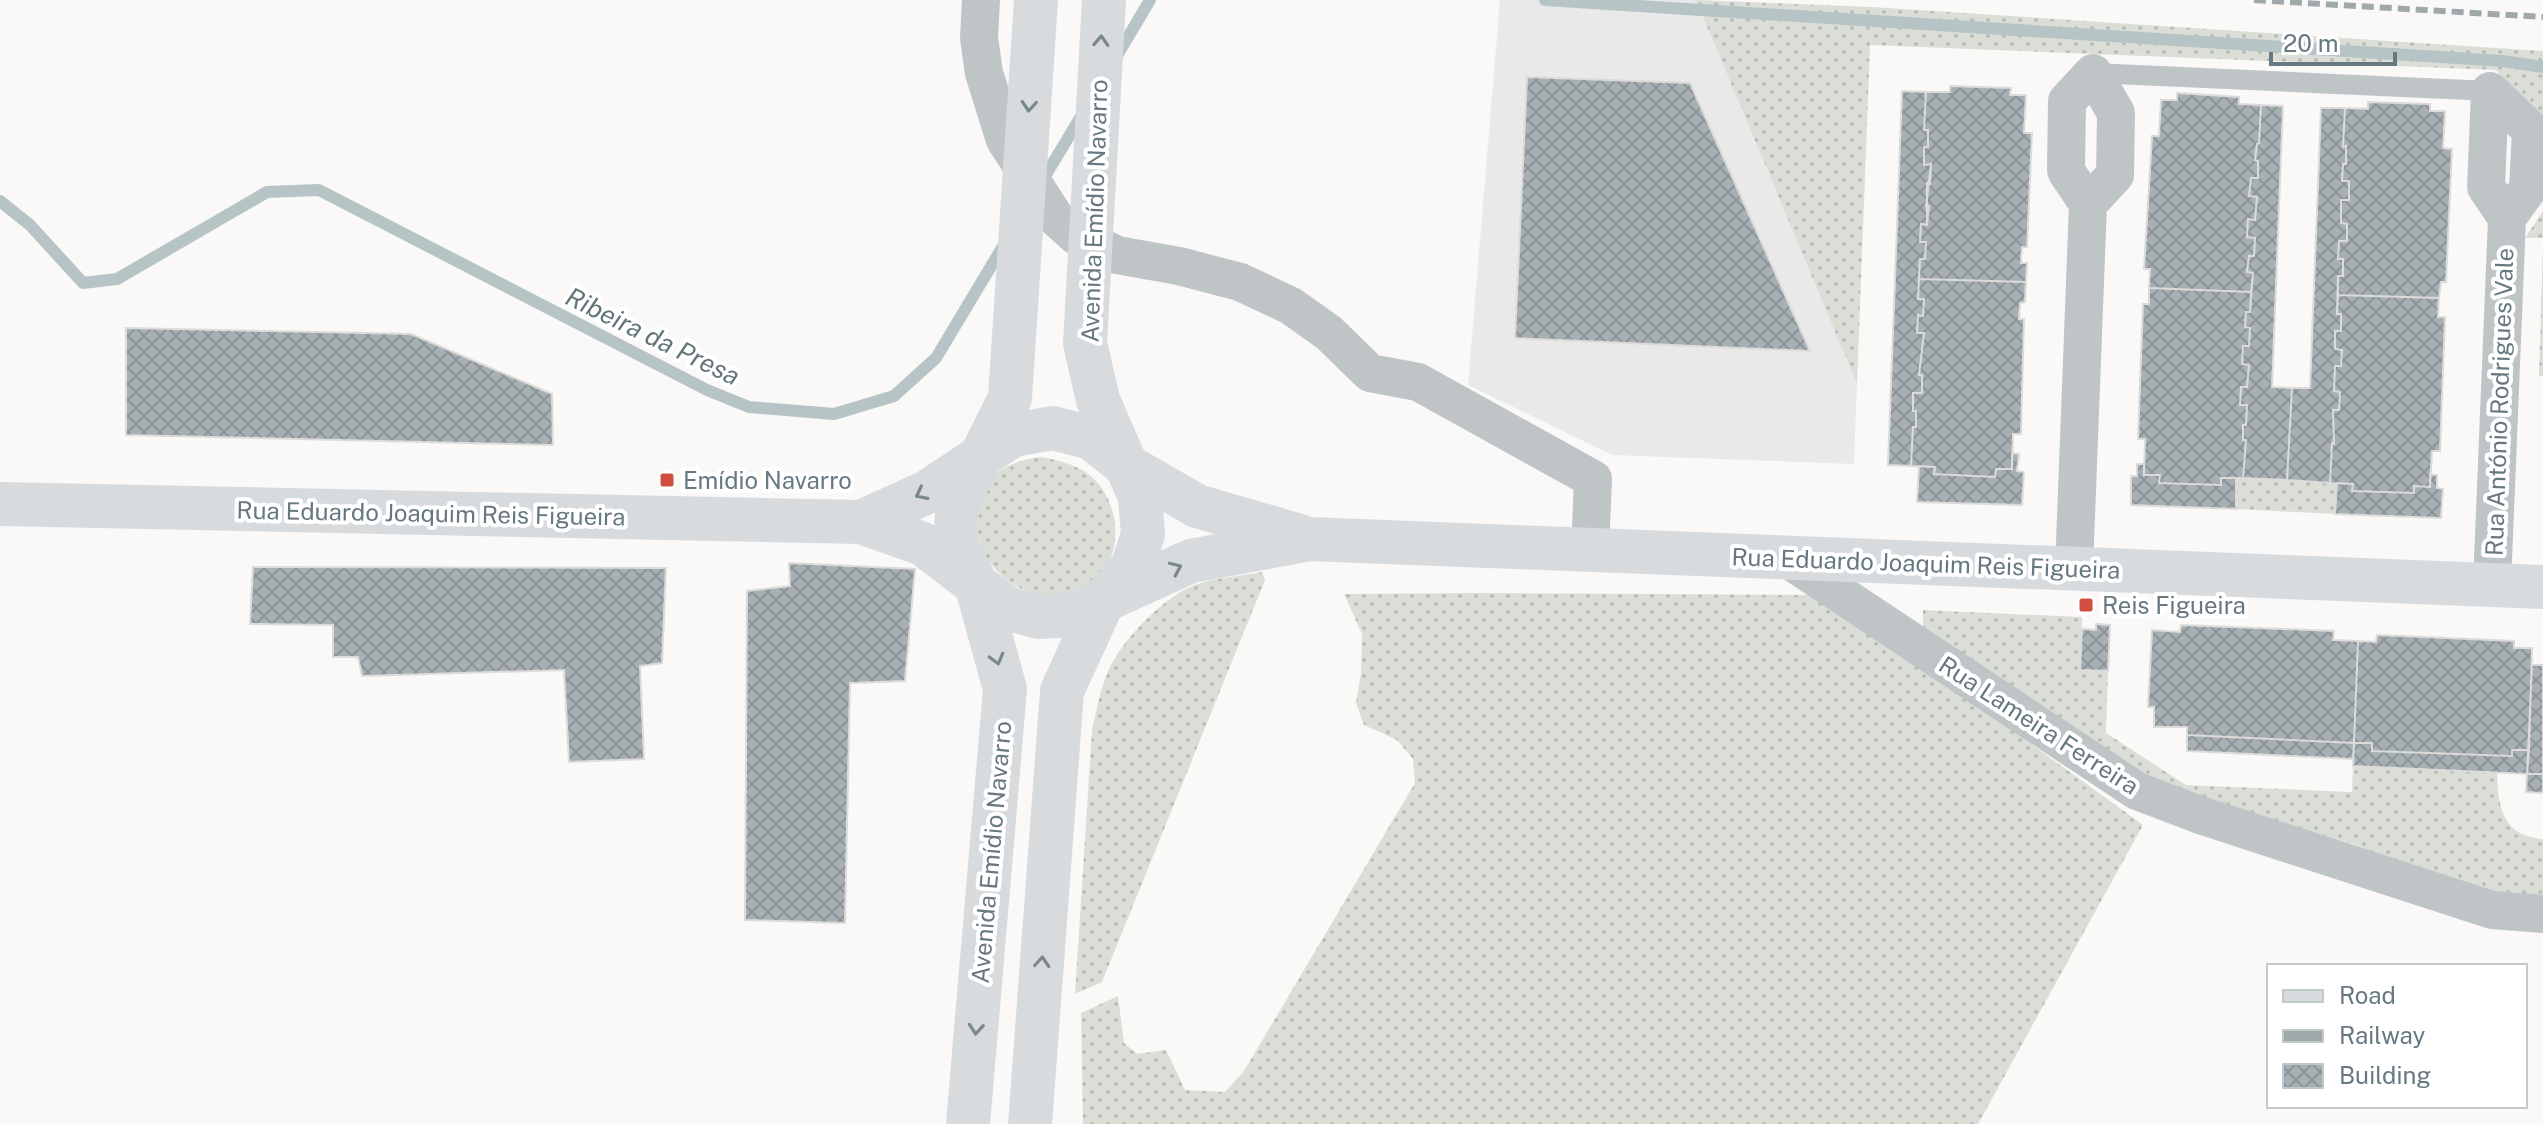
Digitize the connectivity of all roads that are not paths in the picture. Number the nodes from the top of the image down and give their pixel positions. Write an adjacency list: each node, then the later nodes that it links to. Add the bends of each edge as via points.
1 (981, 0): 11 (street, via 984,73 1005,140 1055,217 1075,235 1117,255 1240,282 1291,306 1370,373 1418,382 1593,479)
2 (1036, 0): 6 (street, one-way to 6, via 1010,398)
3 (1104, 0): 7 (street, Avenida Emídio Navarro, one-way to 3, via 1098,400 1085,343)
4 (2093, 73): 5 (lane); 13 (street, via 2067,101 2066,171 2088,204)
5 (2490, 91): 15 (street, Rua António Rodrigues Vale, via 2486,187 2507,218)
6 (977, 460): 7 (street, via 1013,435 1053,428 1091,438); 9 (street, Rua Eduardo Joaquim Reis Figueira, one-way to 9, via 927,492); 14 (street, via 957,504 956,546)
7 (1124, 464): 10 (street, Rua Eduardo Joaquim Reis Figueira, via 1197,506); 17 (street, via 1140,497 1143,534 1132,568)
8 (0, 504): 9 (street, Rua Eduardo Joaquim Reis Figueira)
9 (861, 522): 14 (street, Rua Eduardo Joaquim Reis Figueira, via 923,544)
10 (1310, 539): 11 (street, Rua Eduardo Joaquim Reis Figueira); 17 (street, Rua Eduardo Joaquim Reis Figueira, one-way to 10, via 1191,561)
11 (1590, 551): 12 (street, Rua Eduardo Joaquim Reis Figueira)
12 (1786, 558): 13 (street, Rua Eduardo Joaquim Reis Figueira); 18 (street, Rua Lameira Ferreira, via 2137,791 2492,910)
13 (2074, 569): 15 (street, Rua Eduardo Joaquim Reis Figueira)
14 (976, 584): 17 (street, via 1007,608 1039,617 1072,615); 19 (street, Avenida Emídio Navarro, one-way to 19, via 1005,689)
15 (2492, 585): 16 (street, Rua Eduardo Joaquim Reis Figueira)
16 (2543, 587)
17 (1104, 599): 20 (street, one-way to 17, via 1062,691)
18 (2543, 914)
19 (968, 1124)
20 (1030, 1124)

